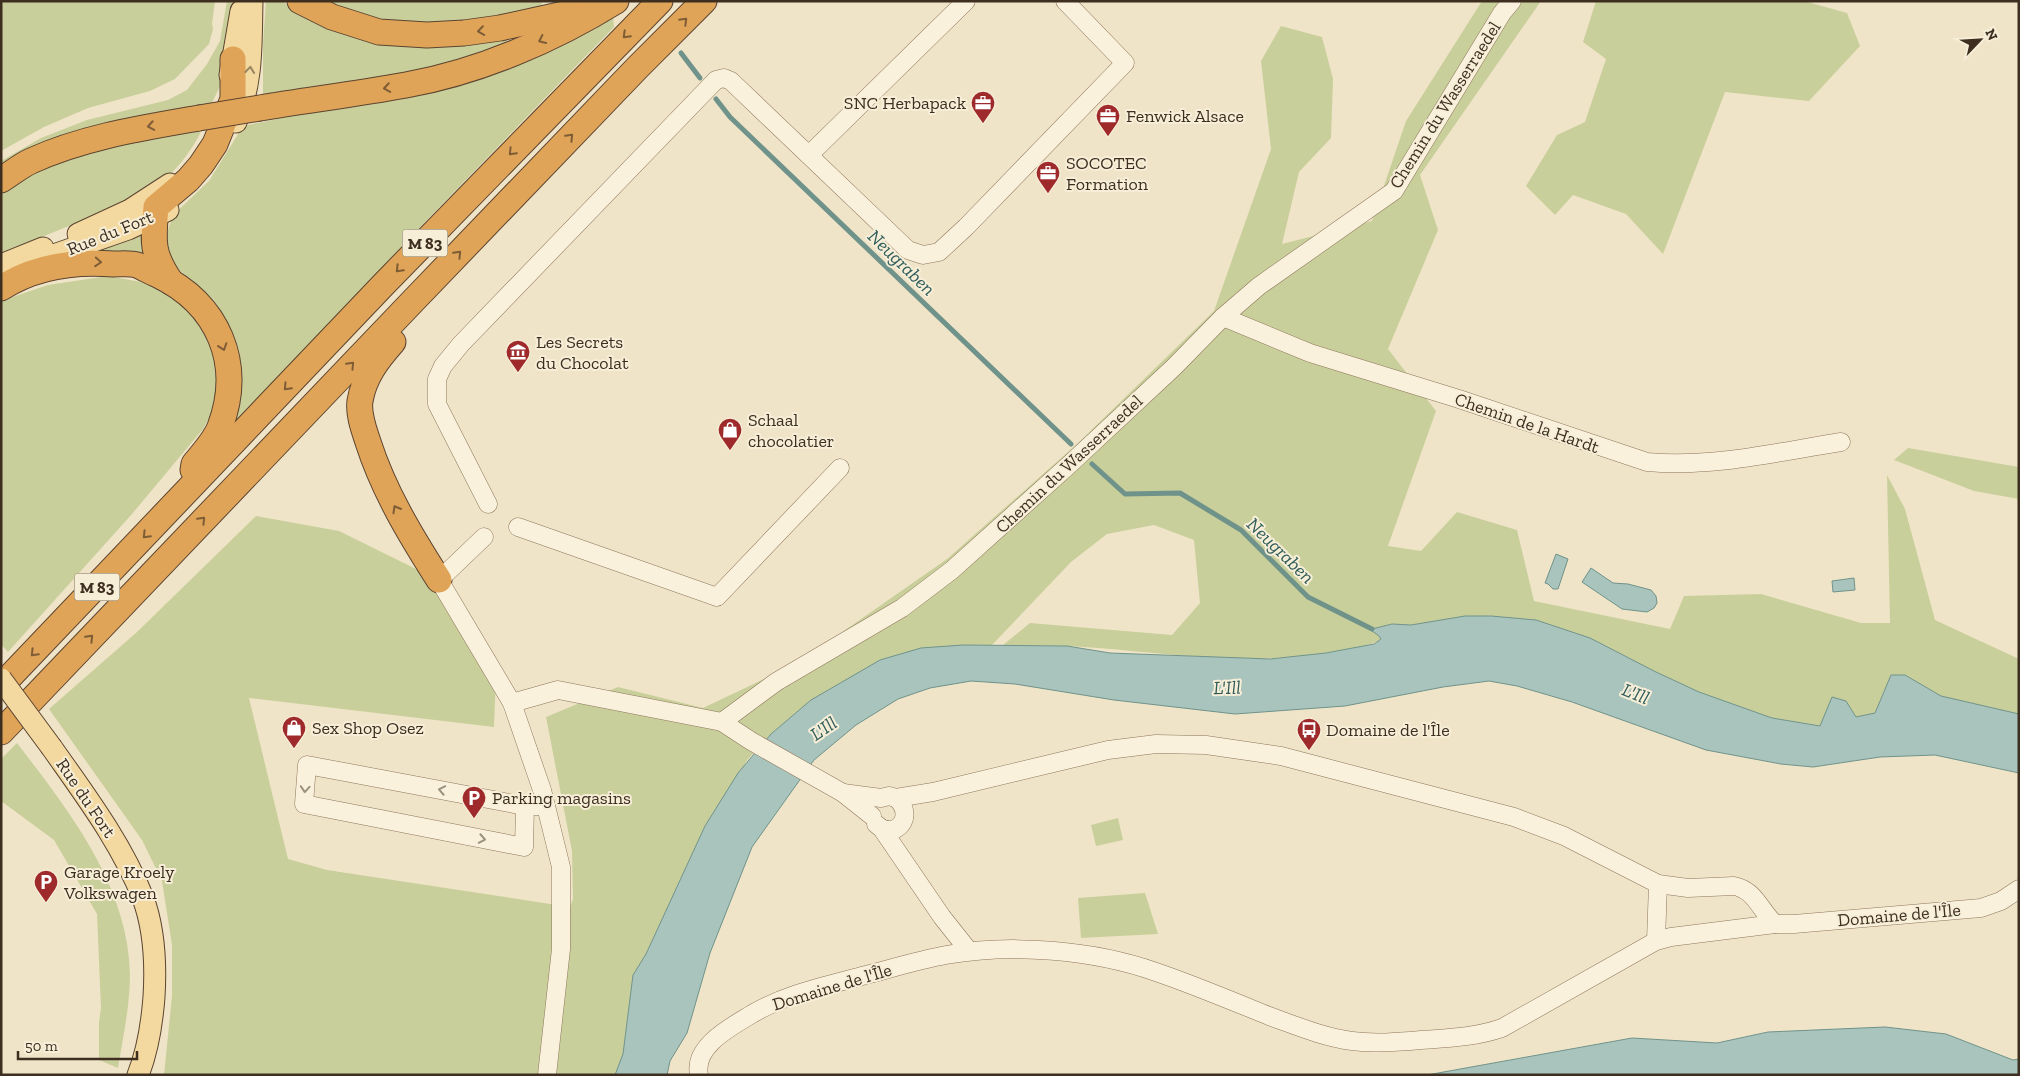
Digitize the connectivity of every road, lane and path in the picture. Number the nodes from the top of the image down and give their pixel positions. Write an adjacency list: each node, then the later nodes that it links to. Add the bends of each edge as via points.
1 (242, 1): 11 (main road, Rue du Fort)
2 (252, 1): 14 (main road, Rue du Fort, one-way to 2, via 169,209 203,179 227,142 244,105 250,71)
3 (300, 1): 4 (highway, one-way to 3, via 564,14 500,28 427,35 379,32 332,17)
4 (595, 1)
5 (616, 1): 13 (highway, one-way to 13, bridge, via 536,42 450,75 140,128 92,140 30,162)
6 (660, 1): 23 (highway, M 83, one-way to 23)
7 (704, 1): 19 (highway, M 83, one-way to 7)
8 (966, 1): 12 (street)
9 (1065, 1): 12 (street, via 1125,63 939,252 923,255 908,250)
10 (1512, 1): 20 (street, Chemin du Wasserraedel, via 1394,191 1259,286)
11 (233, 59): 14 (highway, via 233,99 216,144 188,180 156,207); 15 (main road, Rue du Fort, via 225,100 216,121 195,160 171,184 121,214)
12 (809, 155): 24 (street, via 732,80 716,80 461,344 437,379 437,404)
13 (1, 180)
14 (156, 216): 16 (main road, Rue du Fort); 17 (highway, via 153,241 159,264)
15 (1, 266)
16 (1, 277)
17 (171, 282): 18 (highway, one-way to 17, via 54,266 90,262 136,265); 23 (highway, one-way to 23, via 210,317 227,357 230,383 220,429 194,464)
18 (1, 288)
19 (412, 302): 27 (highway, one-way to 19, via 385,488 363,427 360,403 366,377 400,334); 32 (highway, M 83, one-way to 19)
20 (1223, 317): 21 (street, Chemin de la Hardt, via 1310,353 1647,462 1714,462); 31 (street, Chemin du Wasserraedel, via 1174,367 952,570 902,608 776,682)
21 (1841, 442)
22 (840, 468): 25 (street, via 717,597)
23 (192, 487): 29 (highway, M 83, one-way to 29)
24 (488, 504)
25 (518, 526)
26 (484, 536): 27 (street)
27 (439, 580): 30 (street)
28 (1, 679): 44 (main road, Rue du Fort, bridge, via 87,797 143,899 150,924 155,980 146,1056)
29 (1, 686)
30 (512, 703): 31 (street, via 558,690); 35 (street)
31 (722, 722): 33 (street)
32 (1, 732)
33 (843, 793): 36 (street); 37 (street)
34 (525, 806): 34 (street, one-way to 34, via 306,765 304,804 524,847); 35 (street)
35 (546, 806): 45 (street, via 560,867 561,950)
36 (896, 809): 37 (street, via 888,830); 37 (street, via 876,802 872,809); 38 (street); 39 (street, via 933,792 1117,749 1156,744 1206,745 1281,756 1514,817 1564,836)
37 (877, 822): 38 (street)
38 (904, 861): 43 (street)
39 (1658, 884): 41 (street, via 1688,888 1741,887 1755,898); 42 (street)
40 (2019, 889): 41 (street, Domaine de l'Île, via 2001,901 1981,908)
41 (1775, 924): 42 (street, Domaine de l'Île)
42 (1656, 941): 43 (street, Domaine de l'Île, via 1502,1028 1474,1036 1369,1043 1316,1034 1155,971 1121,962 1049,950)
43 (969, 951): 46 (street, Domaine de l'Île, via 920,961 780,1000 736,1024 707,1047 697,1065)
44 (138, 1075)
45 (547, 1075)
46 (699, 1075)

